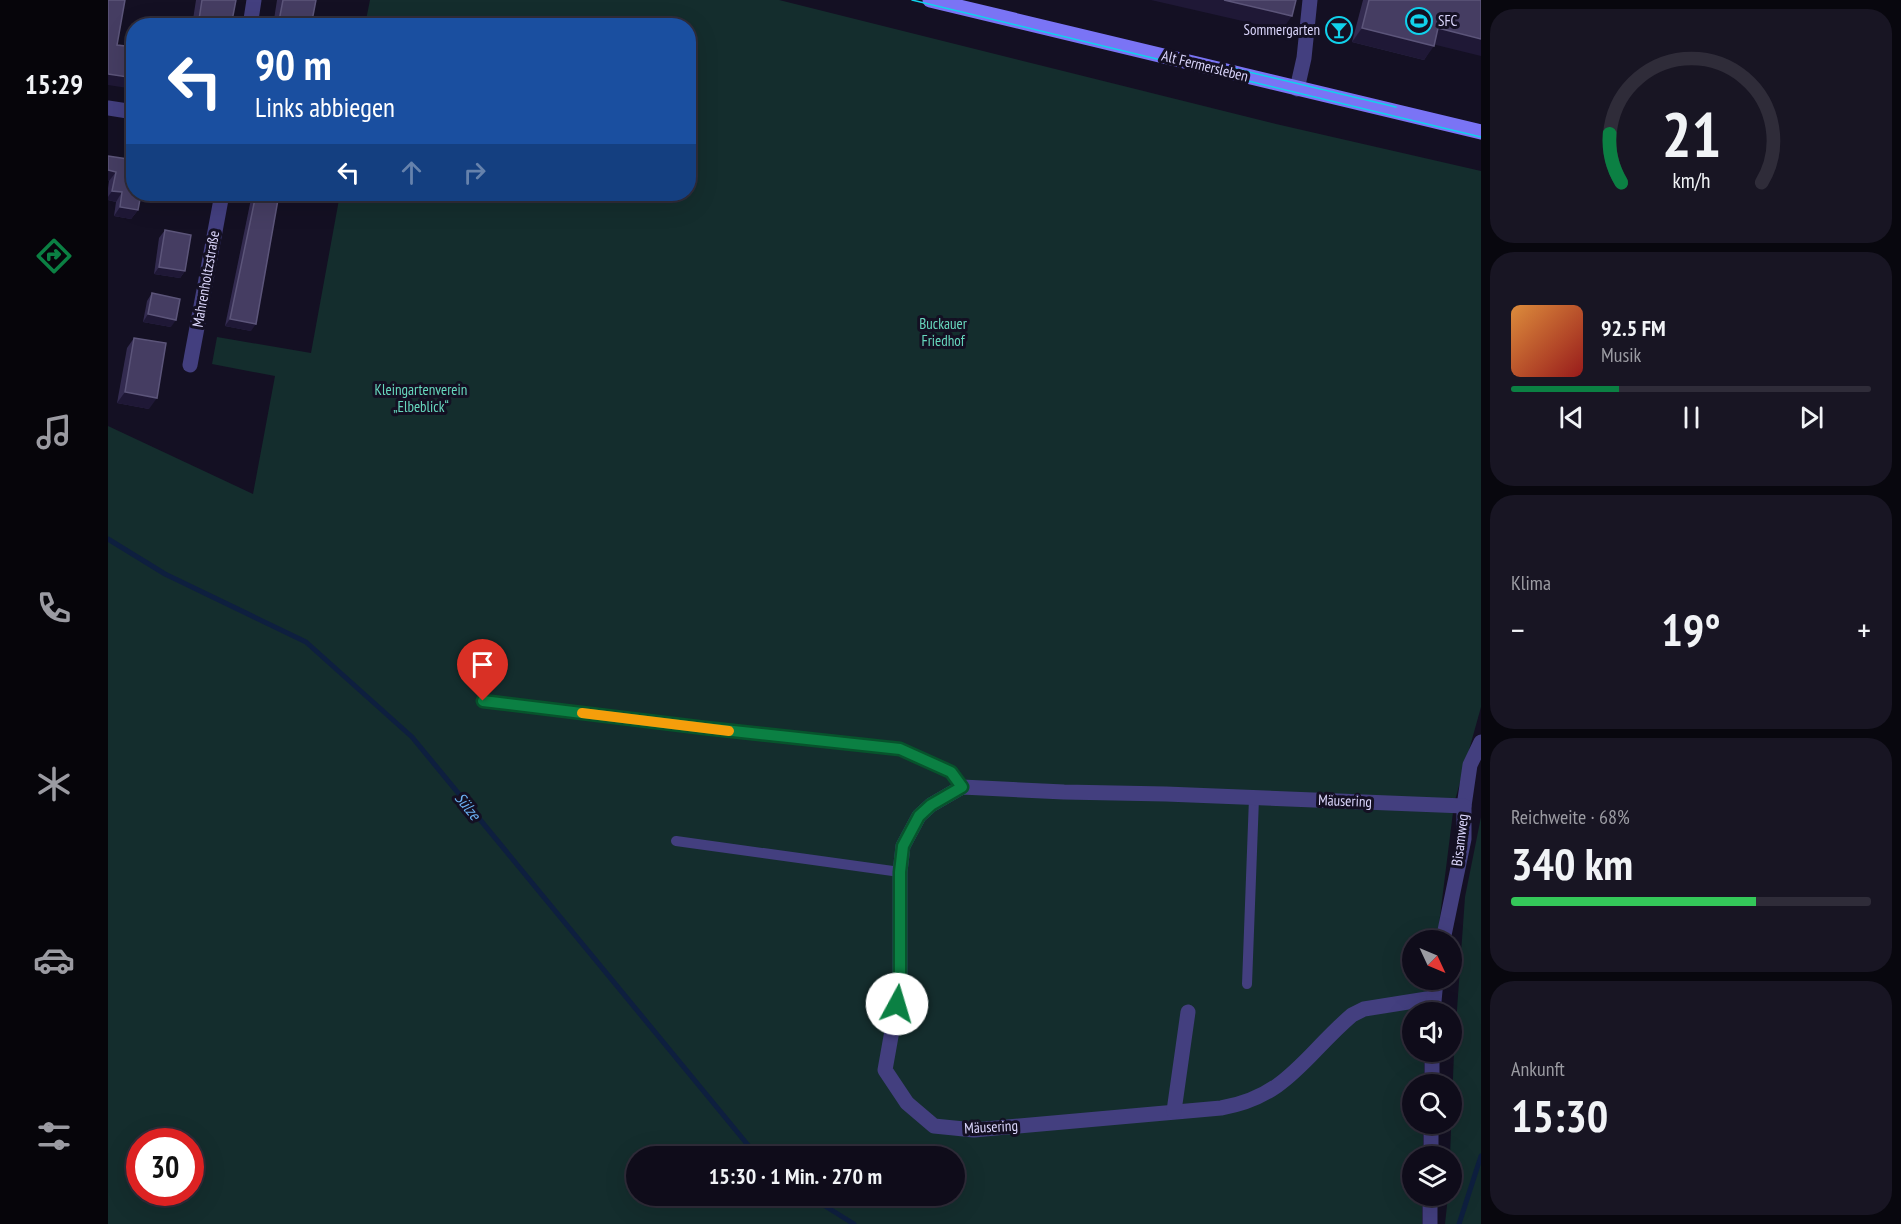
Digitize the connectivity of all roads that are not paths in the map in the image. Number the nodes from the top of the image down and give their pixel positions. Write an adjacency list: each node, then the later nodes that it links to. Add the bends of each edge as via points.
1 (254, 0): 4 (street)
2 (930, 0): 5 (main road, Alt Fermersleben)
3 (1310, 0): 5 (street)
4 (251, 18)
5 (1297, 88): 8 (main road, Alt Fermersleben)
6 (108, 108): 7 (street)
7 (126, 111)
8 (1481, 132)
9 (221, 201): 10 (street, Mahrenholtzstraße)
10 (190, 366)
11 (483, 701): 13 (lane, via 900,749 951,772)
12 (1481, 742): 15 (street, Bisamweg, via 1470,765)
13 (962, 787): 14 (street, Mäusering); 17 (street, Mäusering, via 919,816 903,846)
14 (1254, 798): 15 (street, Mäusering); 19 (lane)
15 (1464, 806): 18 (street, Bisamweg, via 1464,839)
16 (676, 841): 17 (lane)
17 (900, 872): 22 (street, Mäusering, via 900,986 885,1070 907,1103 934,1126 974,1130)
18 (1445, 930)
19 (1247, 984)
20 (1402, 1007): 22 (street, Mäusering, via 1364,1009 1352,1015 1286,1081 1252,1100 1221,1108)
21 (1188, 1012): 22 (street)
22 (1174, 1111)
23 (1430, 1206): 24 (street)
24 (1430, 1224)

